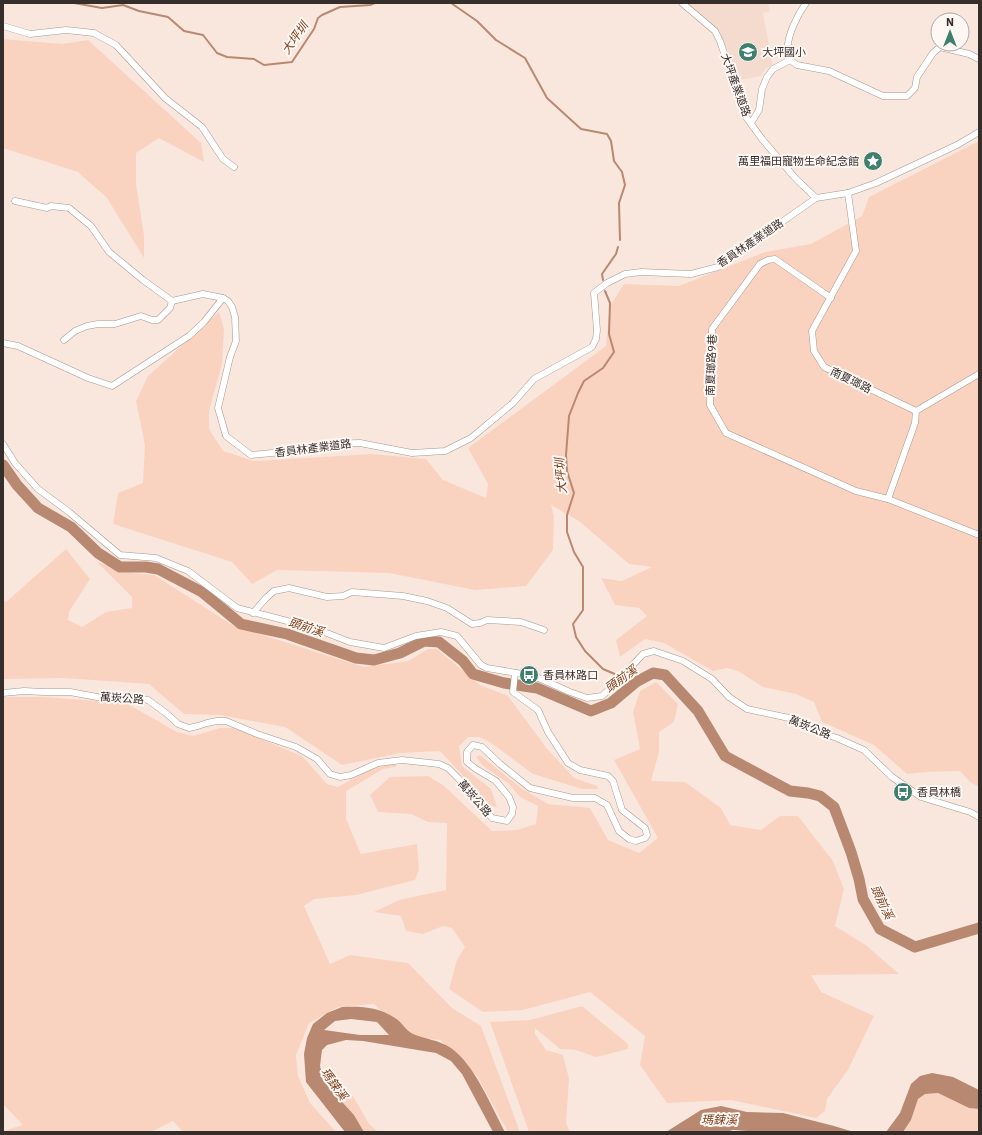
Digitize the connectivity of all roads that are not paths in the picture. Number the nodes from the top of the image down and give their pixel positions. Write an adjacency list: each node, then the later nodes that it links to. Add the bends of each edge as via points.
1 (682, 3): 6 (street, 大坪產業道路, via 715,31 746,117)
2 (806, 3): 5 (street, via 790,34 787,50)
3 (3, 26): 8 (street, via 30,34 66,30 94,34 116,45 165,98 202,127 223,159)
4 (979, 59): 5 (street, via 940,47 933,53 917,77 915,88 907,96 883,96 829,71 797,65)
5 (790, 60): 6 (street, via 773,69 767,77 762,89 759,110)
6 (751, 123): 10 (street, 大坪產業道路, via 796,179)
7 (979, 132): 9 (street, via 876,183)
8 (234, 168)
9 (848, 193): 10 (street); 13 (street, 南夏瑯路, via 856,251)
10 (816, 198): 12 (street, 香員林產業道路, via 718,267 691,274 625,274 607,283 594,292 597,330 592,347 534,379 513,403 471,438 445,451 412,453 360,443 328,444 251,455 226,436 218,408 236,341 236,317 228,301)
11 (15, 201): 14 (street, via 47,208 69,208 91,226 109,252)
12 (223, 298): 14 (street, via 203,294); 16 (street, via 189,336 112,386 88,378 18,346)
13 (831, 298): 18 (street, 南夏瑯路, via 812,332 814,352 824,367); 20 (street, 南夏瑯路9巷, via 775,259 760,264 712,329 710,405 726,433 856,492)
14 (172, 301): 15 (street, via 170,308 158,320 141,316 115,324 87,326)
15 (64, 340)
16 (3, 343)
17 (979, 374): 18 (street)
18 (916, 411): 20 (street, via 915,423)
19 (3, 444): 22 (street, via 15,463 38,489 120,555 156,558 188,571 237,608)
20 (888, 499): 21 (street)
21 (979, 535)
22 (253, 613): 23 (street, via 274,591 289,588 327,597 343,596 352,592 403,596 447,608 472,624 487,620 520,622); 24 (street, via 314,628 350,642 384,648 416,636 441,632 457,636 481,665)
23 (544, 630)
24 (515, 673): 25 (street, 萬崁公路, via 513,692 538,710 548,732 568,763 580,770 608,776 613,781 622,810 645,828 647,835 644,838 636,841 619,831 607,806 595,798 573,798 530,788 482,747 473,745 467,752 467,762 496,781 509,797 513,807 507,821 492,818 458,778 448,768 439,764 402,760 378,763 340,777 330,774 316,759 296,747 226,722 212,722 189,728 178,724 148,700 108,699 70,692); 26 (street, 萬崁公路, via 534,676 587,698 602,696 644,654 654,651 683,661 712,680 729,697 747,709 788,718 811,730 864,750 892,777 921,797)
25 (3, 692)
26 (979, 816)

